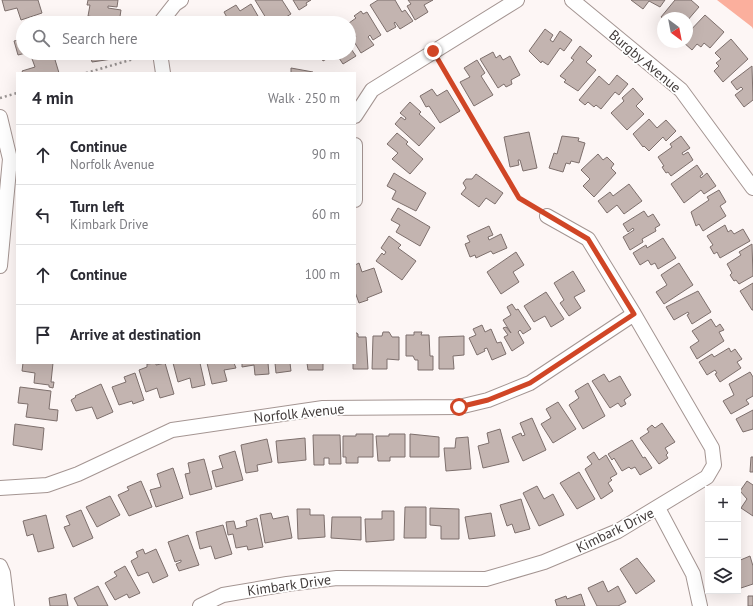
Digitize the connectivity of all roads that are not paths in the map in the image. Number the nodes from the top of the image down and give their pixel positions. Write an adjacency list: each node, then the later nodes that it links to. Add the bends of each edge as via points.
1 (181, 0): 4 (street, via 174,4)
2 (517, 0): 7 (street, via 372,90)
3 (572, 0): 9 (street, Burgby Avenue, via 682,90)
4 (165, 16)
5 (161, 60): 6 (street)
6 (163, 72)
7 (356, 114)
8 (0, 117): 11 (street, via 10,159)
9 (753, 188)
10 (547, 216): 12 (street, Kimbark Drive, via 588,239)
11 (0, 266)
12 (634, 314): 13 (street, Norfolk Avenue, via 530,383 488,400 459,407 323,408 172,430 78,474 47,485); 14 (street, Kimbark Drive, via 712,448 714,465 707,477)
13 (0, 488)
14 (658, 508): 17 (street, Kimbark Drive, via 618,531 544,562 486,579 337,578 223,595); 18 (street, via 693,574)
15 (0, 566): 16 (street)
16 (7, 606)
17 (200, 606)
18 (700, 606)

